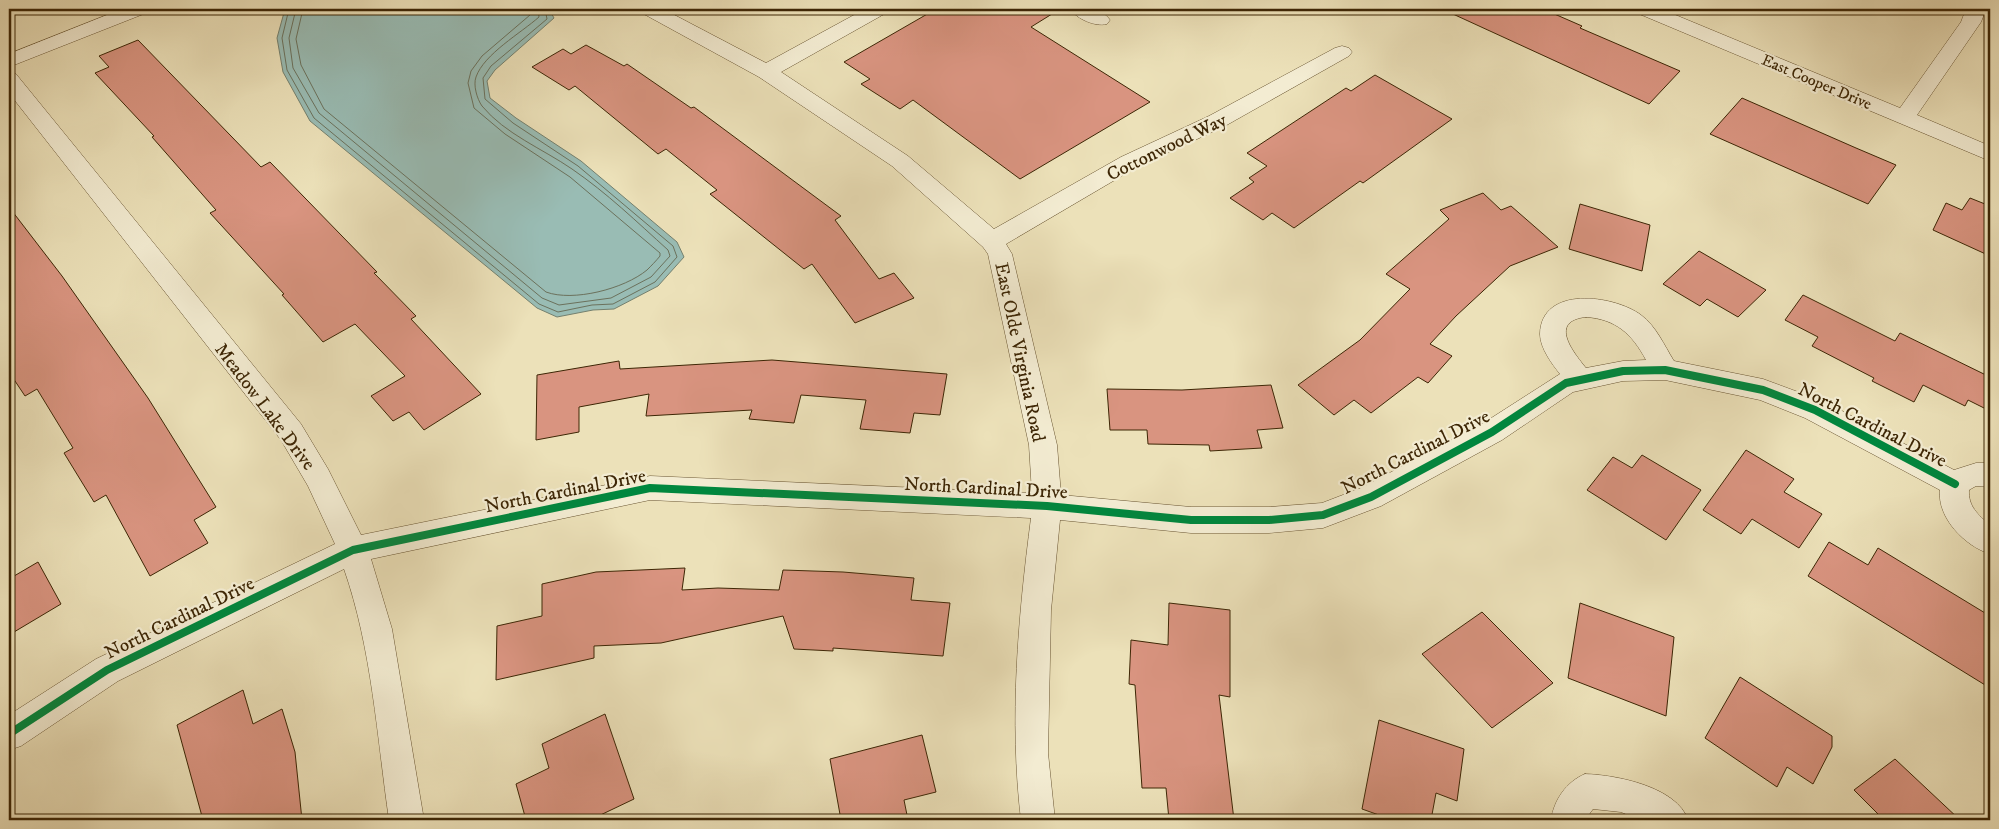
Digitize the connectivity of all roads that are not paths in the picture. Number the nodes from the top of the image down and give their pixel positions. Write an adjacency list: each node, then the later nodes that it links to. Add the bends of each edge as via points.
1 (139, 9): 9 (street)
2 (648, 9): 10 (street, East Olde Virginia Road)
3 (879, 9): 10 (street)
4 (1080, 9): 7 (street)
5 (1644, 9): 12 (street, East Cooper Drive)
6 (1976, 9): 12 (street, via 1971,22)
7 (1100, 20)
8 (1342, 52): 14 (street, Cottonwood Way, via 1217,121 1129,162)
9 (9, 61)
10 (766, 72): 14 (street, East Olde Virginia Road, via 912,169)
11 (9, 79): 21 (street, Meadow Lake Drive, via 291,432 310,461)
12 (1904, 118): 13 (street, East Cooper Drive)
13 (1990, 154)
14 (992, 241): 19 (street, East Olde Virginia Road, via 1000,254 1043,445)
15 (1665, 370): 16 (street, North Cardinal Drive, via 1623,371); 16 (street, via 1643,333 1631,321 1617,313 1586,307 1561,314 1554,323 1552,334); 18 (street, North Cardinal Drive, via 1780,396 1815,410)
16 (1579, 379): 19 (street, North Cardinal Drive, via 1566,383 1492,432 1371,497 1323,515 1269,520 1190,520)
17 (1990, 474): 18 (street, North Cardinal Drive, via 1964,476)
18 (1955, 484): 20 (street, North Cardinal Drive, via 1956,508 1964,520)
19 (1047, 506): 21 (street, North Cardinal Drive, via 650,488); 24 (street, East Olde Virginia Road, via 1035,610 1031,753)
20 (1990, 541)
21 (352, 550): 22 (street, North Cardinal Drive, via 107,670); 23 (street, Meadow Lake Drive, via 376,628)
22 (9, 734)
23 (407, 820)
24 (1038, 820)
25 (1568, 820): 26 (street, via 1570,811 1585,791 1612,791 1647,803)
26 (1672, 820)

